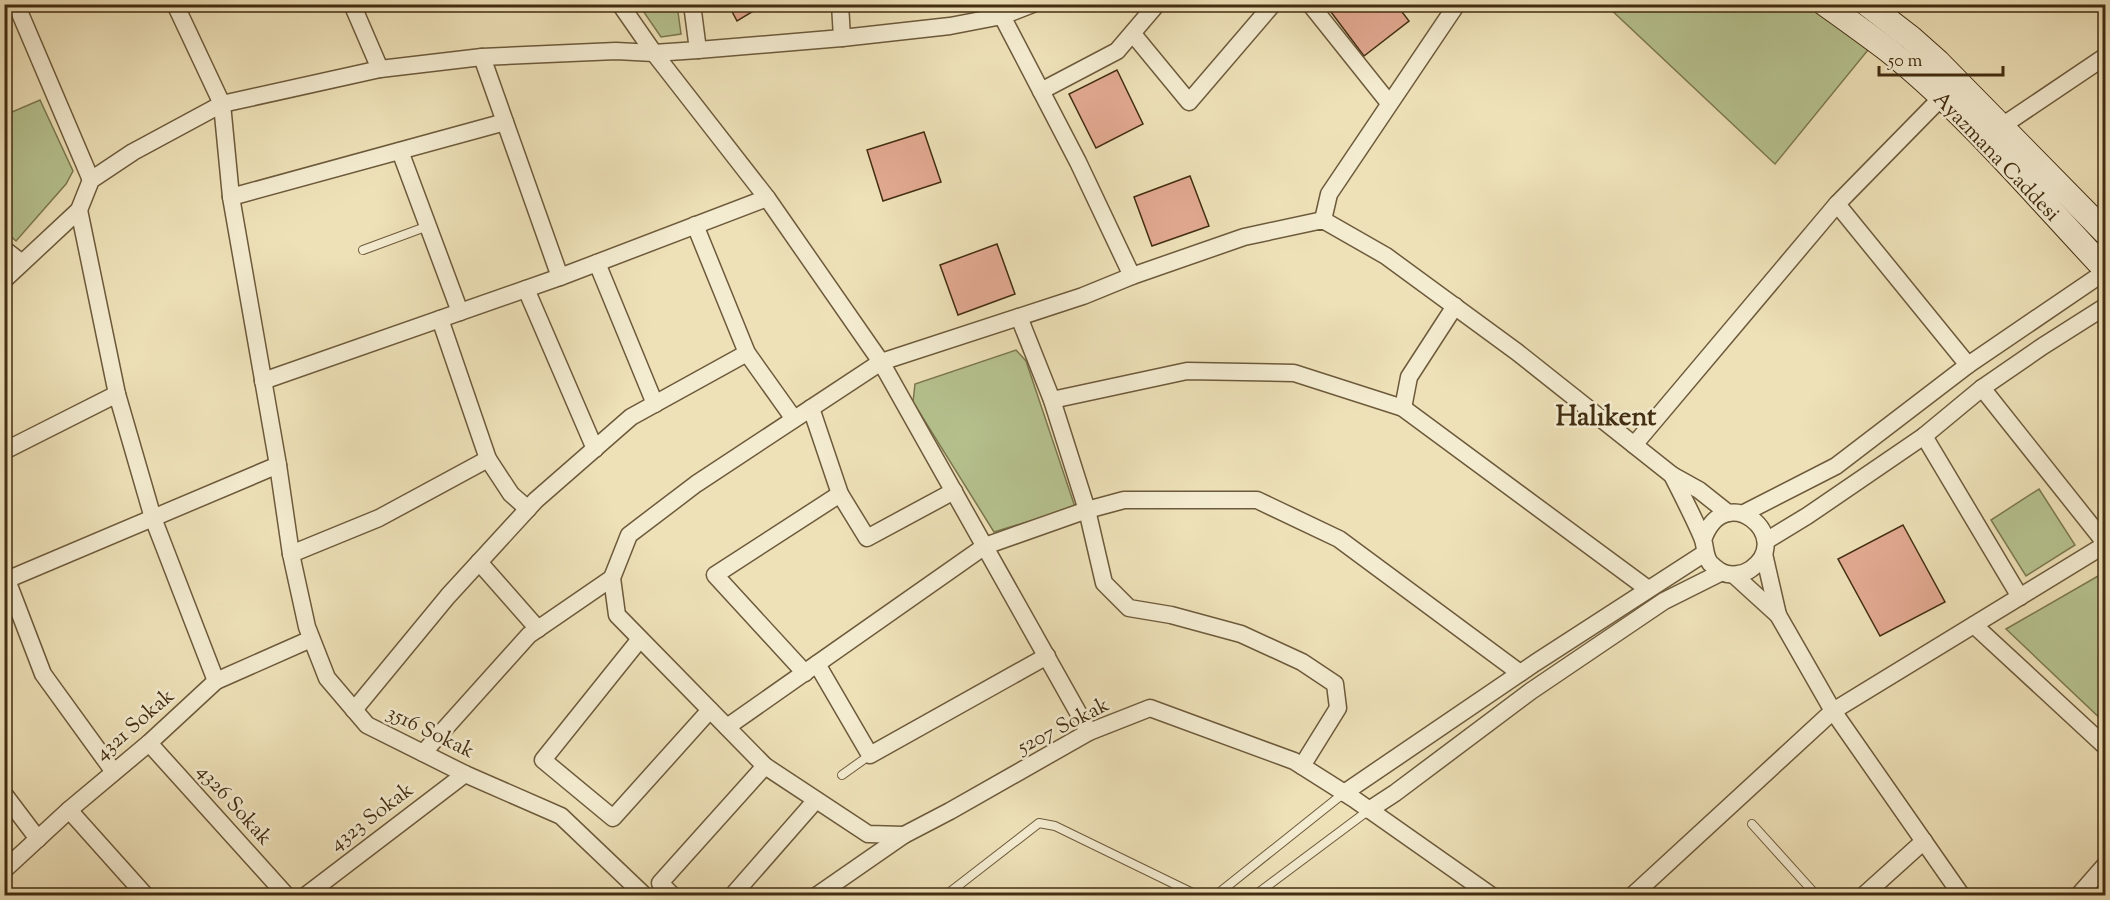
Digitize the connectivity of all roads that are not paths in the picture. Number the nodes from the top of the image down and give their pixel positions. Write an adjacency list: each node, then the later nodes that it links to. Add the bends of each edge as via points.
1 (16, 4): 29 (street)
2 (175, 4): 25 (street, 3516 Sokak)
3 (352, 4): 21 (street)
4 (620, 4): 18 (street)
5 (692, 4): 17 (street)
6 (840, 4): 16 (street)
7 (1033, 4): 14 (street)
8 (1157, 4): 15 (street)
9 (1274, 4): 15 (street, via 1189,102)
10 (1310, 4): 24 (street)
11 (1457, 4): 24 (street)
12 (1825, 4): 23 (main road, Ayazmana Caddesi, via 1888,51)
13 (1867, 4): 27 (main road, Ayazmana Caddesi, via 1938,62)
14 (1001, 10): 16 (street, via 950,26); 22 (street)
15 (1132, 33): 22 (street, via 1118,51)
16 (842, 38): 17 (street)
17 (698, 50): 18 (street)
18 (654, 52): 20 (street); 31 (street)
19 (2106, 56): 27 (street)
20 (482, 57): 21 (street); 26 (street)
21 (380, 69): 25 (street)
22 (1041, 91): 43 (street)
23 (1941, 98): 32 (street); 42 (main road, Ayazmana Caddesi)
24 (1389, 103): 34 (street, via 1329,194)
25 (222, 104): 29 (street, via 133,152); 30 (street, 3516 Sokak)
26 (505, 122): 28 (street); 44 (street)
27 (2002, 126): 37 (main road, Ayazmana Caddesi)
28 (400, 152): 30 (street); 36 (street)
29 (91, 180): 33 (street)
30 (231, 197): 55 (street, 3516 Sokak)
31 (767, 198): 35 (street); 53 (street)
32 (1837, 204): 54 (street); 64 (street)
33 (79, 210): 41 (street); 57 (street)
34 (1323, 220): 43 (street, via 1244,237); 47 (street, via 1386,256)
35 (695, 225): 40 (street); 52 (street)
36 (428, 226): 39 (lane); 49 (street)
37 (2106, 233)
38 (4, 249): 41 (street)
39 (363, 250)
40 (597, 262): 44 (street); 59 (street)
41 (22, 263): 45 (street)
42 (2106, 271): 54 (street)
43 (1132, 276): 50 (street)
44 (560, 277): 46 (street)
45 (4, 280)
46 (526, 289): 49 (street); 65 (street)
47 (1455, 306): 61 (street, via 1409,377); 64 (street)
48 (2106, 306): 56 (street)
49 (460, 312): 51 (street)
50 (1019, 317): 53 (street); 58 (street)
51 (440, 319): 55 (street); 67 (street)
52 (747, 353): 59 (street); 62 (street)
53 (881, 362): 60 (street); 70 (street)
54 (1968, 365): 74 (street, via 1836,466)
55 (263, 381): 68 (street, 3516 Sokak)
56 (1982, 388): 63 (street); 76 (street)
57 (117, 394): 66 (street); 75 (street)
58 (1052, 399): 61 (street, via 1187,371 1294,373); 73 (street)
59 (655, 404): 65 (street, via 631,417)
60 (811, 408): 62 (street); 71 (street)
61 (1403, 408): 85 (street)
62 (794, 419): 83 (street, via 696,484 629,535)
63 (1924, 436): 79 (street); 86 (street)
64 (1634, 445): 69 (street)
65 (595, 448): 72 (street)
66 (4, 451)
67 (488, 459): 72 (street, via 511,494); 80 (street, via 379,518)
68 (278, 465): 75 (street); 80 (street, 3516 Sokak)
69 (1672, 475): 74 (street); 78 (street)
70 (954, 491): 71 (street, via 867,538); 77 (street)
71 (840, 494): 93 (street, via 715,575)
72 (528, 510): 81 (street)
73 (1088, 510): 77 (street); 94 (street, via 1124,500 1257,500 1339,539); 106 (street, via 1104,582 1129,608 1241,633 1302,662 1335,684 1338,708)
74 (1736, 513): 78 (street, via 1716,518 1707,528); 79 (street, via 1753,519 1762,528)
75 (153, 518): 84 (street); 95 (street)
76 (2106, 544): 86 (street)
77 (985, 546): 92 (street); 93 (street)
78 (1704, 546): 82 (street, via 1711,564); 85 (street)
79 (1765, 547): 82 (street, via 1752,569); 87 (street)
80 (291, 554): 90 (street, 3516 Sokak)
81 (479, 562): 89 (street); 96 (street)
82 (1728, 573): 87 (street); 114 (street, via 1664,601 1531,691)
83 (612, 578): 89 (street); 91 (street, via 617,615)
84 (6, 581): 107 (street, via 43,674)
85 (1648, 589): 94 (street)
86 (2020, 597): 88 (street)
87 (1778, 615): 98 (street)
88 (1974, 625): 98 (street); 102 (street)
89 (538, 629): 103 (street)
90 (311, 639): 95 (street, 4321 Sokak); 96 (street, 3516 Sokak, via 327,678)
91 (640, 639): 97 (street); 97 (street, via 543,760 613,818)
92 (1047, 656): 100 (street); 104 (street)
93 (811, 668): 99 (street); 104 (street)
94 (1520, 673): 110 (street)
95 (216, 681): 101 (street, 4321 Sokak)
96 (354, 710): 103 (street, 3516 Sokak, via 367,725)
97 (710, 710): 99 (street)
98 (1833, 711): 118 (street); 133 (street)
99 (727, 727): 105 (street)
100 (1089, 732): 106 (street, 5207 Sokak, via 1150,708); 116 (street, 5207 Sokak)
101 (149, 743): 107 (street, 4321 Sokak); 122 (street, 4326 Sokak)
102 (2106, 747)
103 (423, 753): 108 (street, 3516 Sokak)
104 (870, 755): 109 (lane)
105 (765, 765): 112 (street); 125 (street, via 660,883)
106 (1302, 766): 110 (street, 5207 Sokak)
107 (114, 772): 113 (street, 4321 Sokak)
108 (465, 774): 123 (street, 4323 Sokak); 124 (street, 3516 Sokak, via 561,816)
109 (842, 776)
110 (1344, 793): 114 (street, 5207 Sokak); 130 (lane)
111 (4, 794): 117 (street)
112 (816, 800): 116 (street, via 868,834); 126 (street)
113 (69, 810): 117 (street, 4321 Sokak); 121 (street)
114 (1369, 810): 131 (lane); 132 (street)
115 (1752, 824): 134 (lane)
116 (904, 835): 127 (street, 5207 Sokak)
117 (38, 838): 120 (street, 4321 Sokak)
118 (1924, 841): 135 (street); 136 (street)
119 (2106, 864): 137 (street)
120 (4, 870)
121 (146, 896)
122 (287, 896)
123 (305, 896)
124 (645, 896)
125 (673, 896)
126 (732, 896)
127 (816, 896)
128 (942, 896): 129 (lane, via 1039,823 1055,826)
129 (1199, 896)
130 (1215, 896)
131 (1254, 896)
132 (1492, 896)
133 (1632, 896)
134 (1817, 896)
135 (1863, 896)
136 (1962, 896)
137 (2078, 896)

